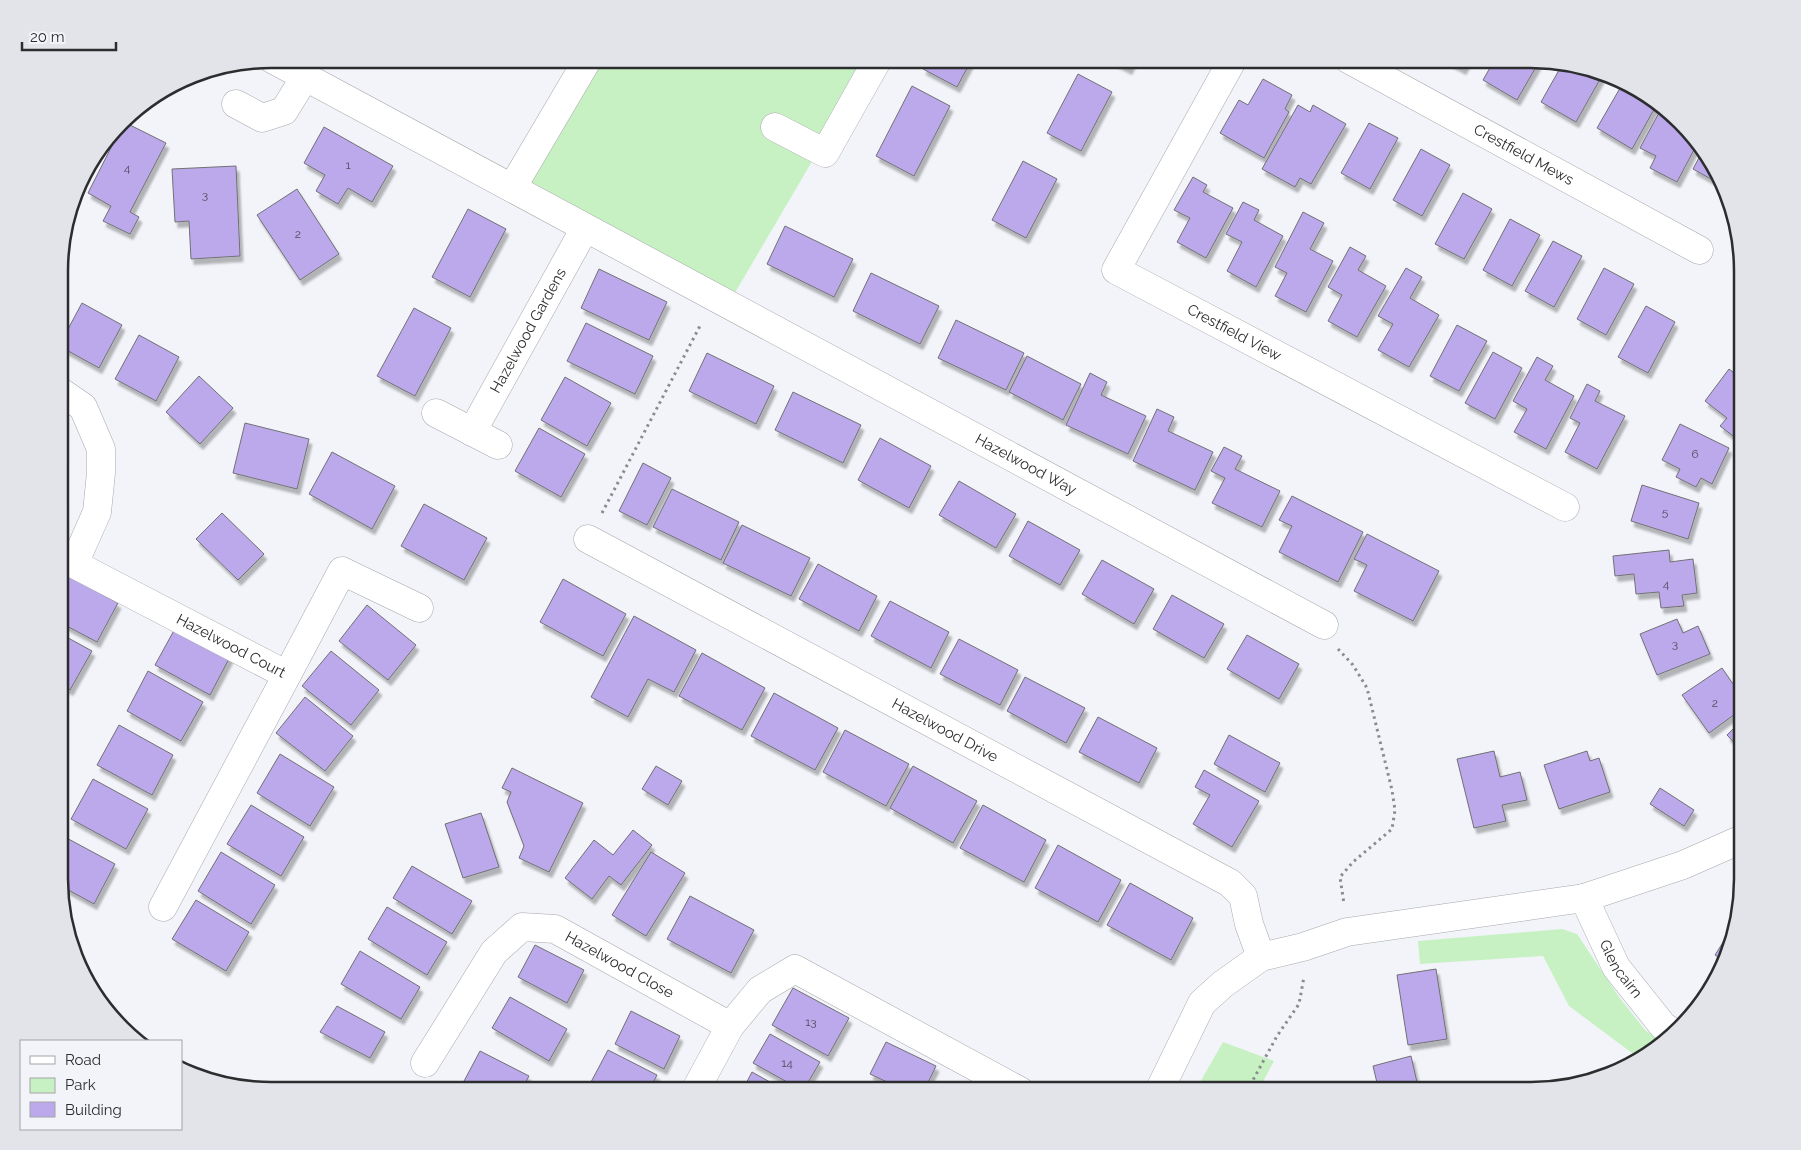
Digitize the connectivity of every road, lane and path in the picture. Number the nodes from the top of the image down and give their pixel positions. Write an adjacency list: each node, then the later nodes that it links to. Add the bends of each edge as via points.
1 (288, 68): 6 (street, Hazelwood Way)
2 (583, 68): 9 (street)
3 (873, 68): 8 (street, via 825,153)
4 (1228, 68): 17 (street, Crestfield View, via 1116,270)
5 (1365, 68): 11 (street, Crestfield Mews)
6 (305, 77): 7 (street, via 284,111 262,118); 9 (street, Hazelwood Way)
7 (236, 104)
8 (775, 127)
9 (512, 188): 10 (street, Hazelwood Way)
10 (585, 228): 12 (street, Hazelwood Way); 15 (street, Hazelwood Gardens)
11 (1699, 250)
12 (722, 300): 18 (path); 22 (street, Hazelwood Way)
13 (68, 397): 19 (street, Hazelwood Court, via 83,407 101,449 101,473 97,512)
14 (436, 413): 15 (street)
15 (472, 432): 16 (street)
16 (498, 445)
17 (1565, 507)
18 (588, 539): 29 (street, Hazelwood Drive, via 1230,882 1243,896)
19 (68, 560)
20 (68, 563): 23 (street, Hazelwood Court)
21 (419, 608): 23 (street, Hazelwood Court, via 342,571)
22 (1324, 625): 27 (path, via 1332,643 1353,665 1367,688 1395,810 1392,829 1340,877)
23 (287, 675): 26 (street)
24 (1734, 843): 25 (street, via 1683,865)
25 (1584, 898): 27 (street); 31 (street, Glencairn, via 1616,967)
26 (163, 907)
27 (1347, 932): 28 (street)
28 (1303, 947): 29 (street); 36 (path, via 1306,967 1299,1004)
29 (1261, 957): 35 (street, via 1202,1003)
30 (730, 1026): 32 (street, Hazelwood Close, via 556,929 522,927 494,952); 33 (street); 34 (street, via 760,990 795,969)
31 (1668, 1029)
32 (425, 1063)
33 (700, 1082)
34 (995, 1082)
35 (1163, 1082)
36 (1252, 1082)

